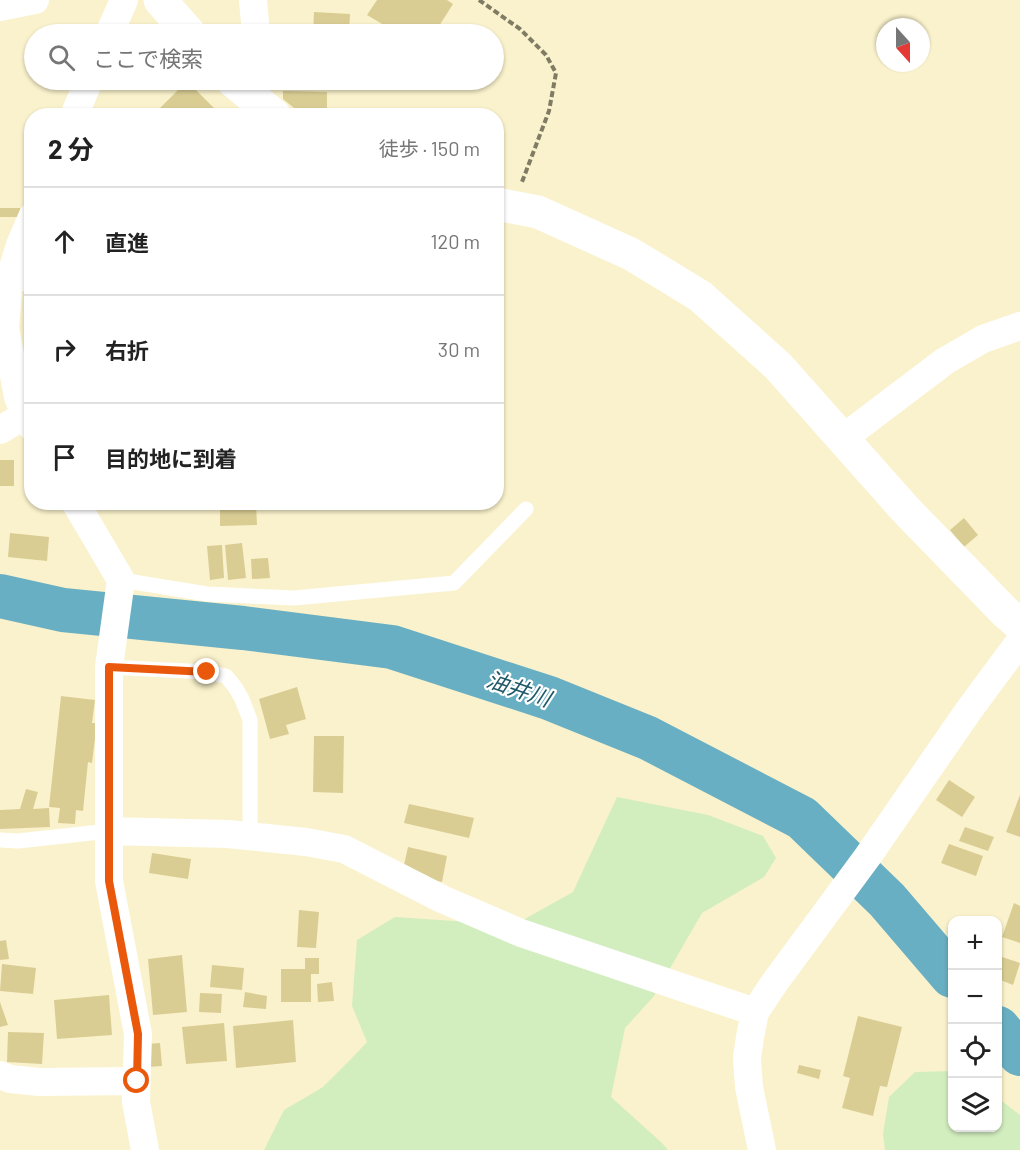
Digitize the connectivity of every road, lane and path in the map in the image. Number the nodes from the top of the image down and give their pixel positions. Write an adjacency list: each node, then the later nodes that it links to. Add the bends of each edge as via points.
1 (35, 0): 6 (street)
2 (124, 0): 7 (street)
3 (160, 0): 8 (street)
4 (253, 0): 9 (street)
5 (479, 0): 14 (path, via 520,29 546,55 556,72 549,111)
6 (0, 7)
7 (113, 24)
8 (181, 24)
9 (255, 24)
10 (86, 90): 12 (street)
11 (250, 90): 13 (street)
12 (78, 108)
13 (267, 108)
14 (505, 206): 21 (street, via 538,212 631,254 700,296 778,366)
15 (19, 227): 16 (street)
16 (20, 283): 18 (street, via 5,328)
17 (1020, 326): 21 (street, via 983,339 945,361)
18 (24, 411)
19 (24, 422): 20 (street)
20 (0, 430)
21 (842, 439): 25 (street, via 904,509)
22 (526, 509): 24 (lane, via 454,583 294,598)
23 (79, 510): 24 (street)
24 (118, 593): 27 (street)
25 (1020, 625)
26 (1020, 641): 31 (street)
27 (110, 660): 28 (street); 29 (lane, via 226,676 235,687 250,720)
28 (109, 831): 29 (street); 30 (lane); 33 (street, via 109,881 138,1034)
29 (250, 836): 31 (street, via 344,849 442,899 521,933)
30 (0, 840)
31 (755, 1012): 35 (street, via 748,1068)
32 (0, 1076): 33 (street, via 39,1082)
33 (137, 1081): 34 (street, via 136,1102)
34 (145, 1150)
35 (762, 1150)

